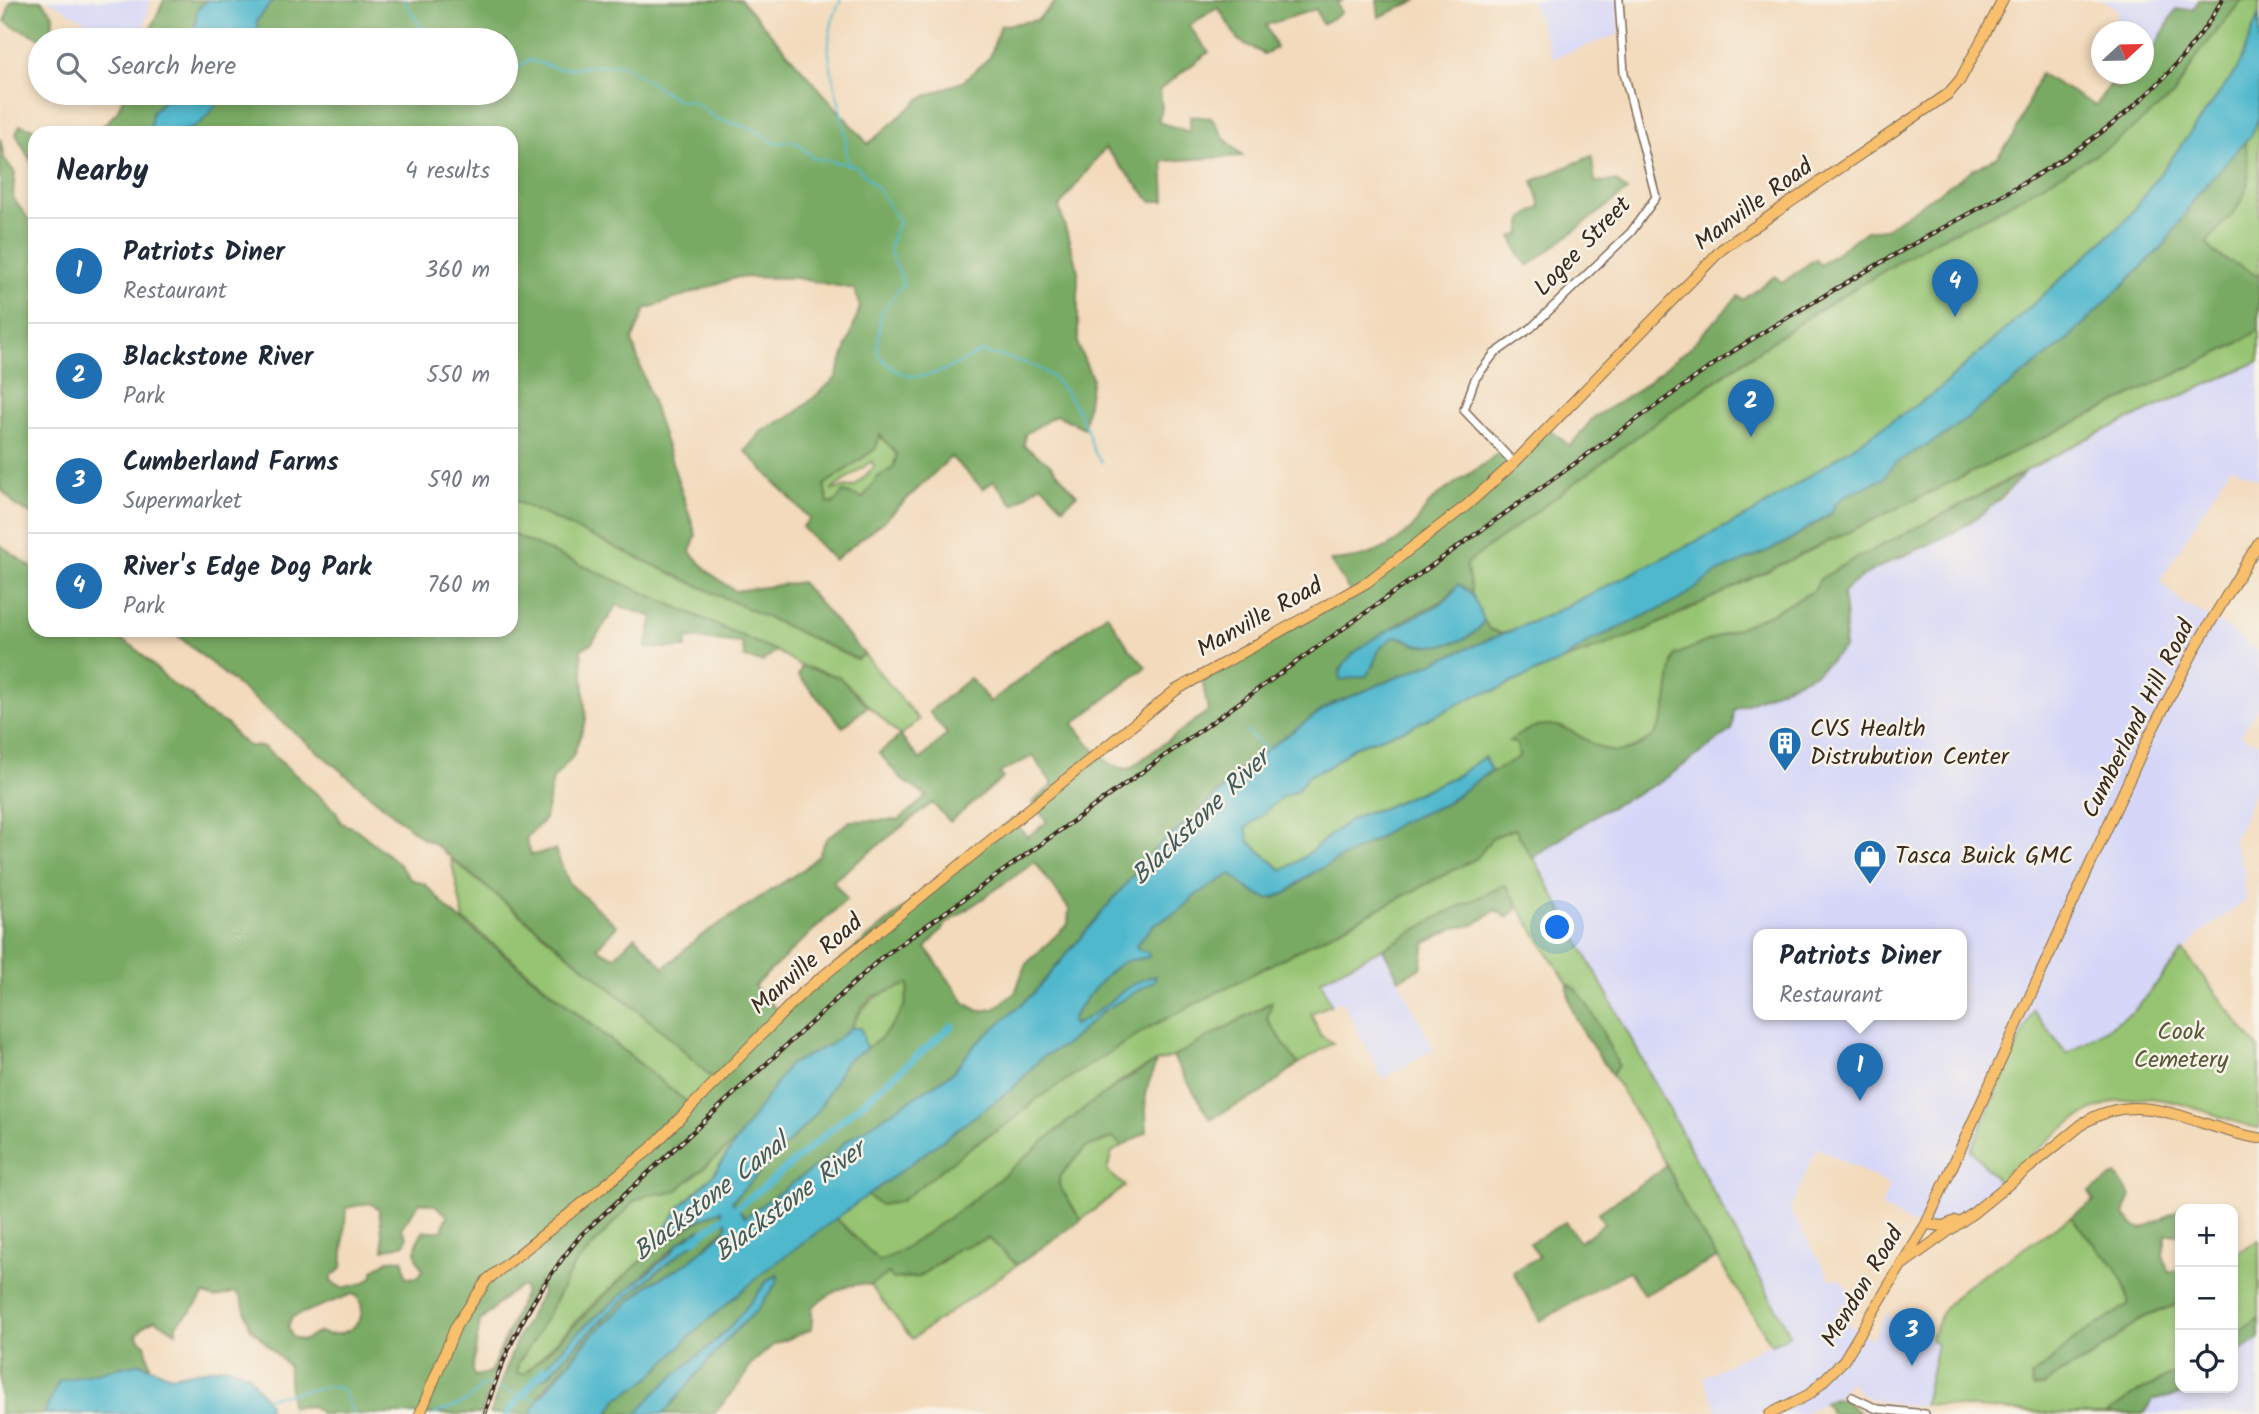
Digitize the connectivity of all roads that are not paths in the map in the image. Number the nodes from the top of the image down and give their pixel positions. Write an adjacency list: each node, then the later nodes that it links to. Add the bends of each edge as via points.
1 (1619, 0): 3 (street, Logee Street, via 1624,73 1656,197 1622,240 1531,328 1494,354 1475,379 1464,410)
2 (2003, 0): 3 (main road, Manville Road, via 1948,94 1722,249)
3 (1514, 463): 11 (main road, Manville Road, via 1366,583 1176,690 801,994 650,1149 478,1290)
4 (2259, 542): 7 (main road, Cumberland Hill Road, via 2149,736)
5 (2259, 1138): 6 (main road, Mendon Road, via 2157,1108 2105,1112 2085,1122)
6 (1972, 1214): 7 (main road, Mendon Road, via 1943,1226); 8 (main road, Mendon Road)
7 (1925, 1226): 8 (main road, Mendon Road); 9 (main road, Mendon Road)
8 (1945, 1234): 9 (main road)
9 (1902, 1265): 12 (main road, Mendon Road, via 1837,1369 1810,1394)
10 (1852, 1397): 13 (street, via 1877,1409)
11 (420, 1414)
12 (1770, 1414)
13 (1925, 1414)

